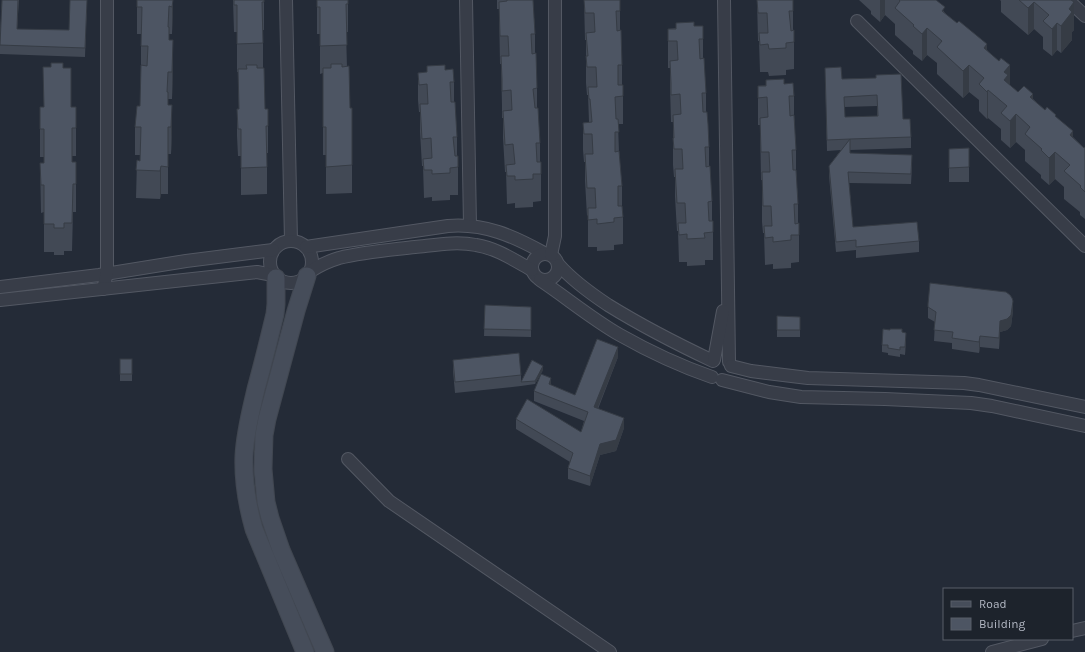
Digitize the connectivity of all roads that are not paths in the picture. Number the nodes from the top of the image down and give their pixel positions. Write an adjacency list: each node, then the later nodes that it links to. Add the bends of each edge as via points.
1 (107, 0): 17 (street)
2 (286, 0): 10 (street)
3 (466, 0): 9 (street)
4 (555, 0): 14 (street, via 555,236)
5 (724, 0): 23 (street)
6 (1068, 0): 7 (street)
7 (1085, 16)
8 (857, 20): 11 (street)
9 (470, 225): 12 (street, via 448,226); 14 (street, via 505,234)
10 (291, 241): 12 (street); 13 (street, via 284,242)
11 (1085, 246)
12 (306, 248): 18 (street, via 311,254 312,262)
13 (273, 250): 17 (street); 19 (street, via 269,263)
14 (548, 254): 15 (street, via 557,260); 16 (street, via 537,256)
15 (558, 265): 20 (street, via 558,273 555,276 548,280); 25 (street, via 597,298 643,326)
16 (532, 270): 18 (street, via 483,246 441,244 348,257 329,262); 20 (street)
17 (107, 273): 21 (street); 22 (street)
18 (309, 273): 19 (street, via 295,284 281,282); 35 (main road, via 267,418 263,469 266,502 275,534)
19 (274, 276): 22 (street, via 257,272); 34 (main road, via 275,314 249,418 244,474 254,529)
20 (540, 280): 27 (street, via 620,335 690,370)
21 (0, 286)
22 (103, 289): 24 (street)
23 (727, 290): 25 (street); 26 (street)
24 (0, 300)
25 (713, 361): 26 (street, via 720,358); 27 (street, via 709,371)
26 (730, 364): 27 (street, via 730,375 725,380); 28 (street, via 751,371 808,378 964,383)
27 (717, 379): 29 (street, via 801,397 971,403)
28 (1085, 407)
29 (1085, 426)
30 (348, 460): 36 (street, via 389,501)
31 (1085, 628): 32 (street)
32 (1073, 631)
33 (1038, 640): 37 (street)
34 (305, 652)
35 (325, 652)
36 (610, 652)
37 (992, 652)

